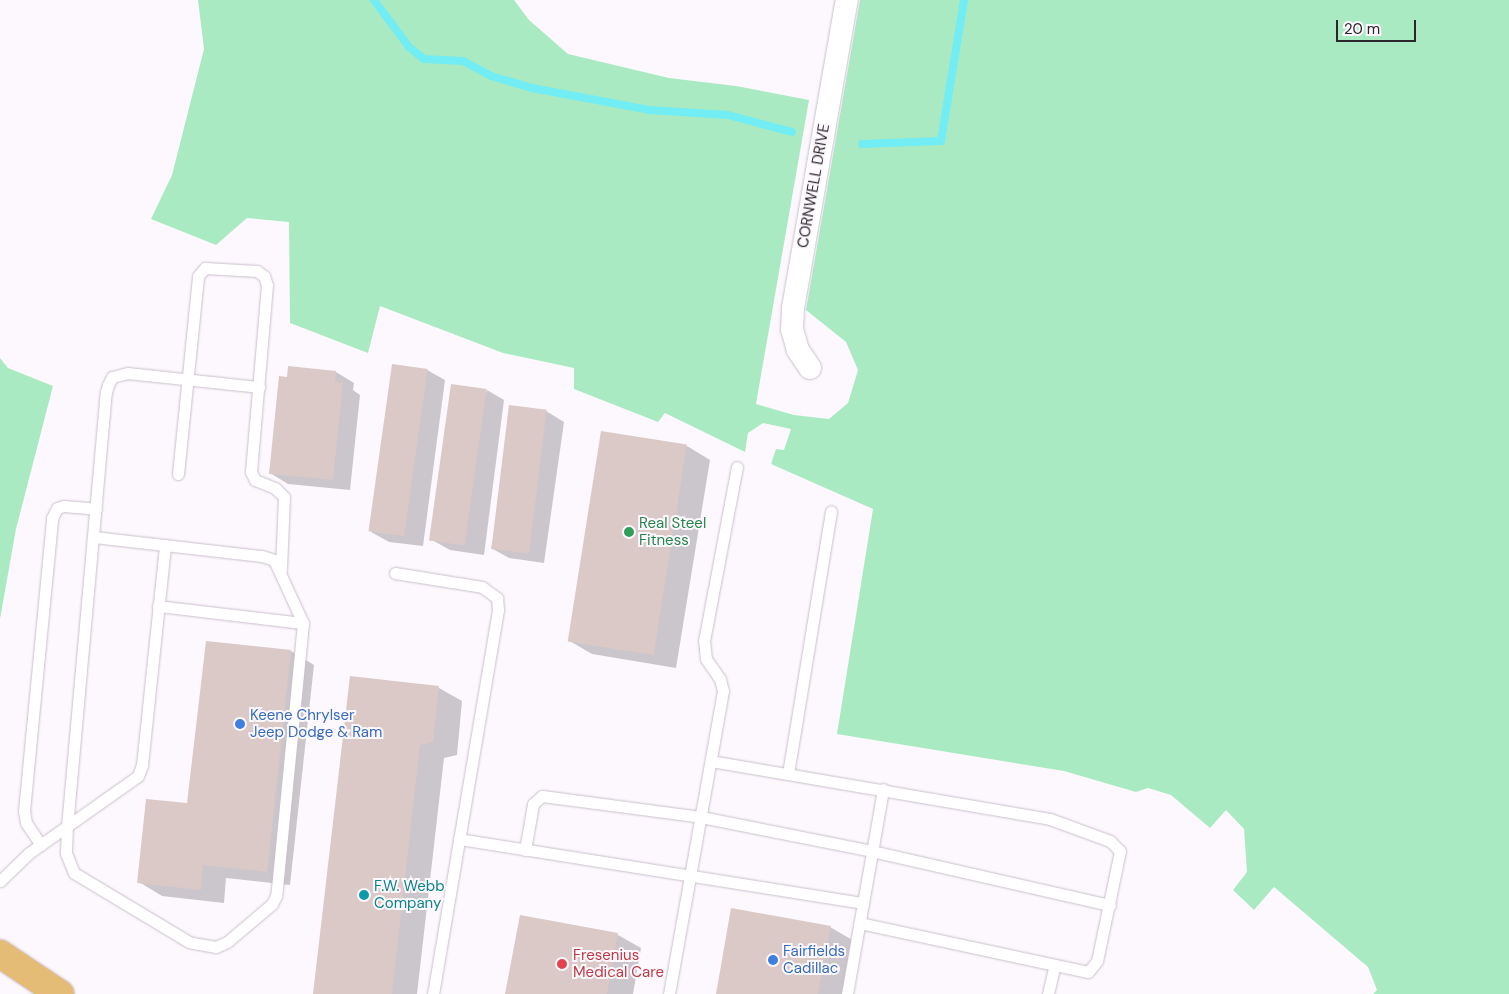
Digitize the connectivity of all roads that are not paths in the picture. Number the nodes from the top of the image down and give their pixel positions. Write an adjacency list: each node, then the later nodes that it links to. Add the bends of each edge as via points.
1 (848, 0): 2 (street, CORNWELL DRIVE, via 792,308 792,329 798,350)
2 (810, 368)
3 (188, 379): 4 (lane); 4 (lane, via 196,284 201,272 205,268 251,270 264,276 267,285); 6 (lane); 7 (lane, via 128,373 112,377 106,392)
4 (259, 387): 11 (lane, via 251,472 255,480 275,488 284,497)
5 (737, 467): 15 (lane, via 704,641 706,658 720,679 723,691)
6 (178, 474)
7 (96, 509): 9 (lane); 21 (lane, via 64,506 57,508 52,518 24,811 26,823)
8 (831, 511): 16 (lane)
9 (94, 537): 10 (lane); 19 (lane)
10 (165, 546): 11 (lane, via 262,556 274,560); 13 (lane)
11 (281, 570): 14 (lane)
12 (395, 574): 20 (lane, via 482,587 497,598 498,610)
13 (158, 606): 14 (lane); 19 (lane, via 142,764 138,776)
14 (303, 623): 19 (lane, via 278,885 272,904 227,942 208,947 189,942 74,872 66,853)
15 (711, 761): 16 (lane); 18 (lane)
16 (788, 774): 17 (lane)
17 (882, 789): 23 (lane); 27 (lane, via 1050,819 1110,841 1116,845 1121,857)
18 (701, 817): 22 (lane, via 542,796 533,804); 23 (lane); 24 (lane)
19 (67, 827): 21 (lane)
20 (459, 840): 22 (lane); 32 (lane)
21 (41, 845): 25 (lane)
22 (525, 850): 24 (lane)
23 (872, 850): 26 (lane); 27 (lane)
24 (690, 876): 26 (lane); 33 (lane)
25 (0, 881)
26 (862, 903): 28 (lane)
27 (1110, 905): 30 (lane, via 1093,968 1080,972)
28 (859, 923): 30 (lane); 34 (lane)
29 (0, 954): 31 (main road)
30 (1054, 966): 35 (lane)
31 (60, 994)
32 (433, 994)
33 (669, 994)
34 (847, 994)
35 (1048, 994)

